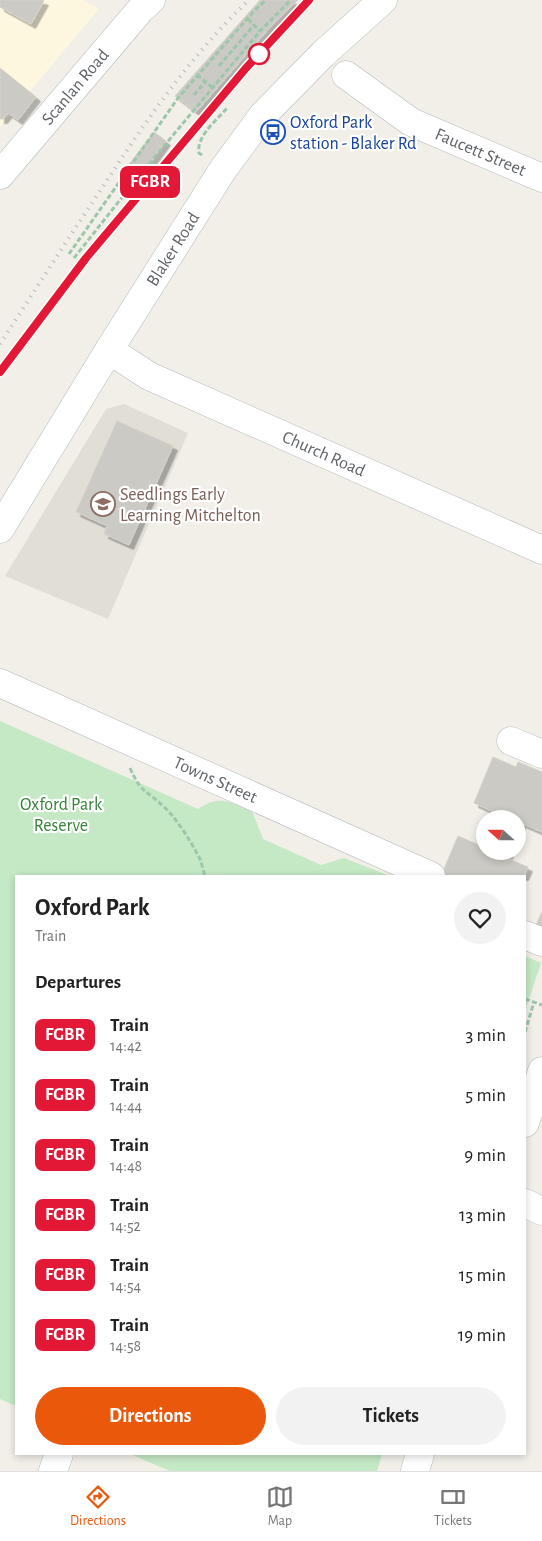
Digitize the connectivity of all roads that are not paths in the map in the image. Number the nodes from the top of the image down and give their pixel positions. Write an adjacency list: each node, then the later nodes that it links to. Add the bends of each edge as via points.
1 (151, 0): 4 (street, Scanlan Road)
2 (383, 0): 6 (street, Blaker Road, via 323,54 263,115 222,171)
3 (346, 75): 5 (street, Faucett Street, via 411,122)
4 (0, 175)
5 (542, 178)
6 (109, 350): 7 (street, Blaker Road); 8 (street, Church Road, via 149,376)
7 (0, 529)
8 (542, 550)
9 (0, 683): 12 (street, Towns Street)
10 (511, 741): 11 (street)
11 (542, 754)
12 (429, 875)
13 (526, 935): 14 (street)
14 (542, 942)
15 (542, 1071): 16 (street)
16 (526, 1121)
17 (526, 1203): 18 (street)
18 (542, 1211)
19 (59, 1455): 21 (street)
20 (420, 1455): 22 (street)
21 (53, 1471)
22 (415, 1471)

